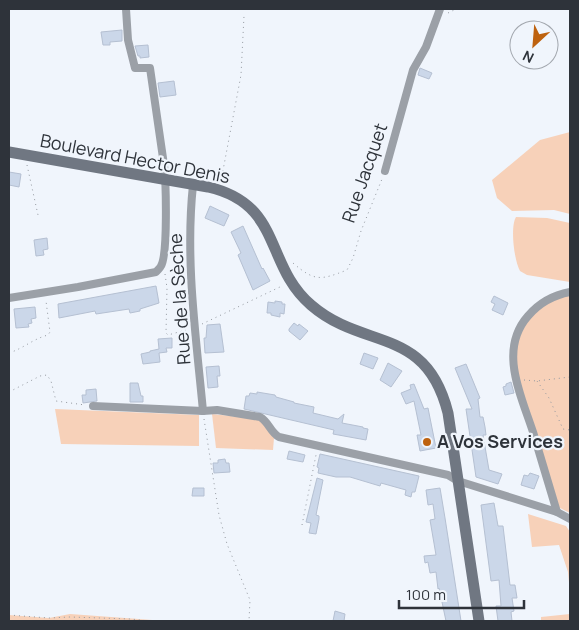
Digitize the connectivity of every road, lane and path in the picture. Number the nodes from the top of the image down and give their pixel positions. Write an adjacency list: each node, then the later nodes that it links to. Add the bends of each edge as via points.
1 (126, 9): 7 (street, via 134,68 150,68)
2 (440, 9): 6 (street, Rue Jacquet, via 413,70)
3 (244, 16): 9 (path, via 241,75)
4 (9, 152): 5 (street, Boulevard Hector Denis)
5 (24, 155): 7 (street, Boulevard Hector Denis); 10 (path)
6 (385, 171): 11 (path, Rue Jacquet, via 347,270 315,278)
7 (166, 180): 8 (street, Boulevard Hector Denis); 12 (street)
8 (193, 185): 9 (street, Boulevard Hector Denis); 17 (street, Rue de la Sèche, via 190,222)
9 (220, 190): 13 (street, Boulevard Hector Denis, via 248,205 262,220)
10 (38, 215)
11 (291, 262)
12 (161, 267): 15 (street, via 156,272); 17 (path, via 167,288 166,333 172,335)
13 (290, 282): 17 (path); 27 (street, Boulevard Hector Denis, via 327,317 404,348 431,373 446,405)
14 (570, 292): 21 (street, via 541,304 520,327 513,358)
15 (46, 293): 16 (street); 18 (path, via 50,332)
16 (9, 298)
17 (196, 327): 24 (street, Rue de la Sèche)
18 (9, 353)
19 (570, 378): 20 (path)
20 (537, 381): 21 (path); 25 (path, via 563,429)
21 (517, 382): 28 (street)
22 (9, 392): 23 (path, via 47,375 56,401)
23 (93, 406): 24 (street)
24 (203, 411): 26 (street, via 260,416 275,434); 35 (path, via 219,515 250,600)
25 (570, 430)
26 (318, 446): 27 (street, via 448,475); 30 (path)
27 (458, 481): 28 (street); 36 (street, Boulevard Hector Denis)
28 (557, 512): 29 (street)
29 (570, 519)
30 (302, 525)
31 (9, 615): 32 (path)
32 (108, 618): 33 (path); 34 (path)
33 (109, 621)
34 (149, 621)
35 (249, 621)
36 (479, 621)

